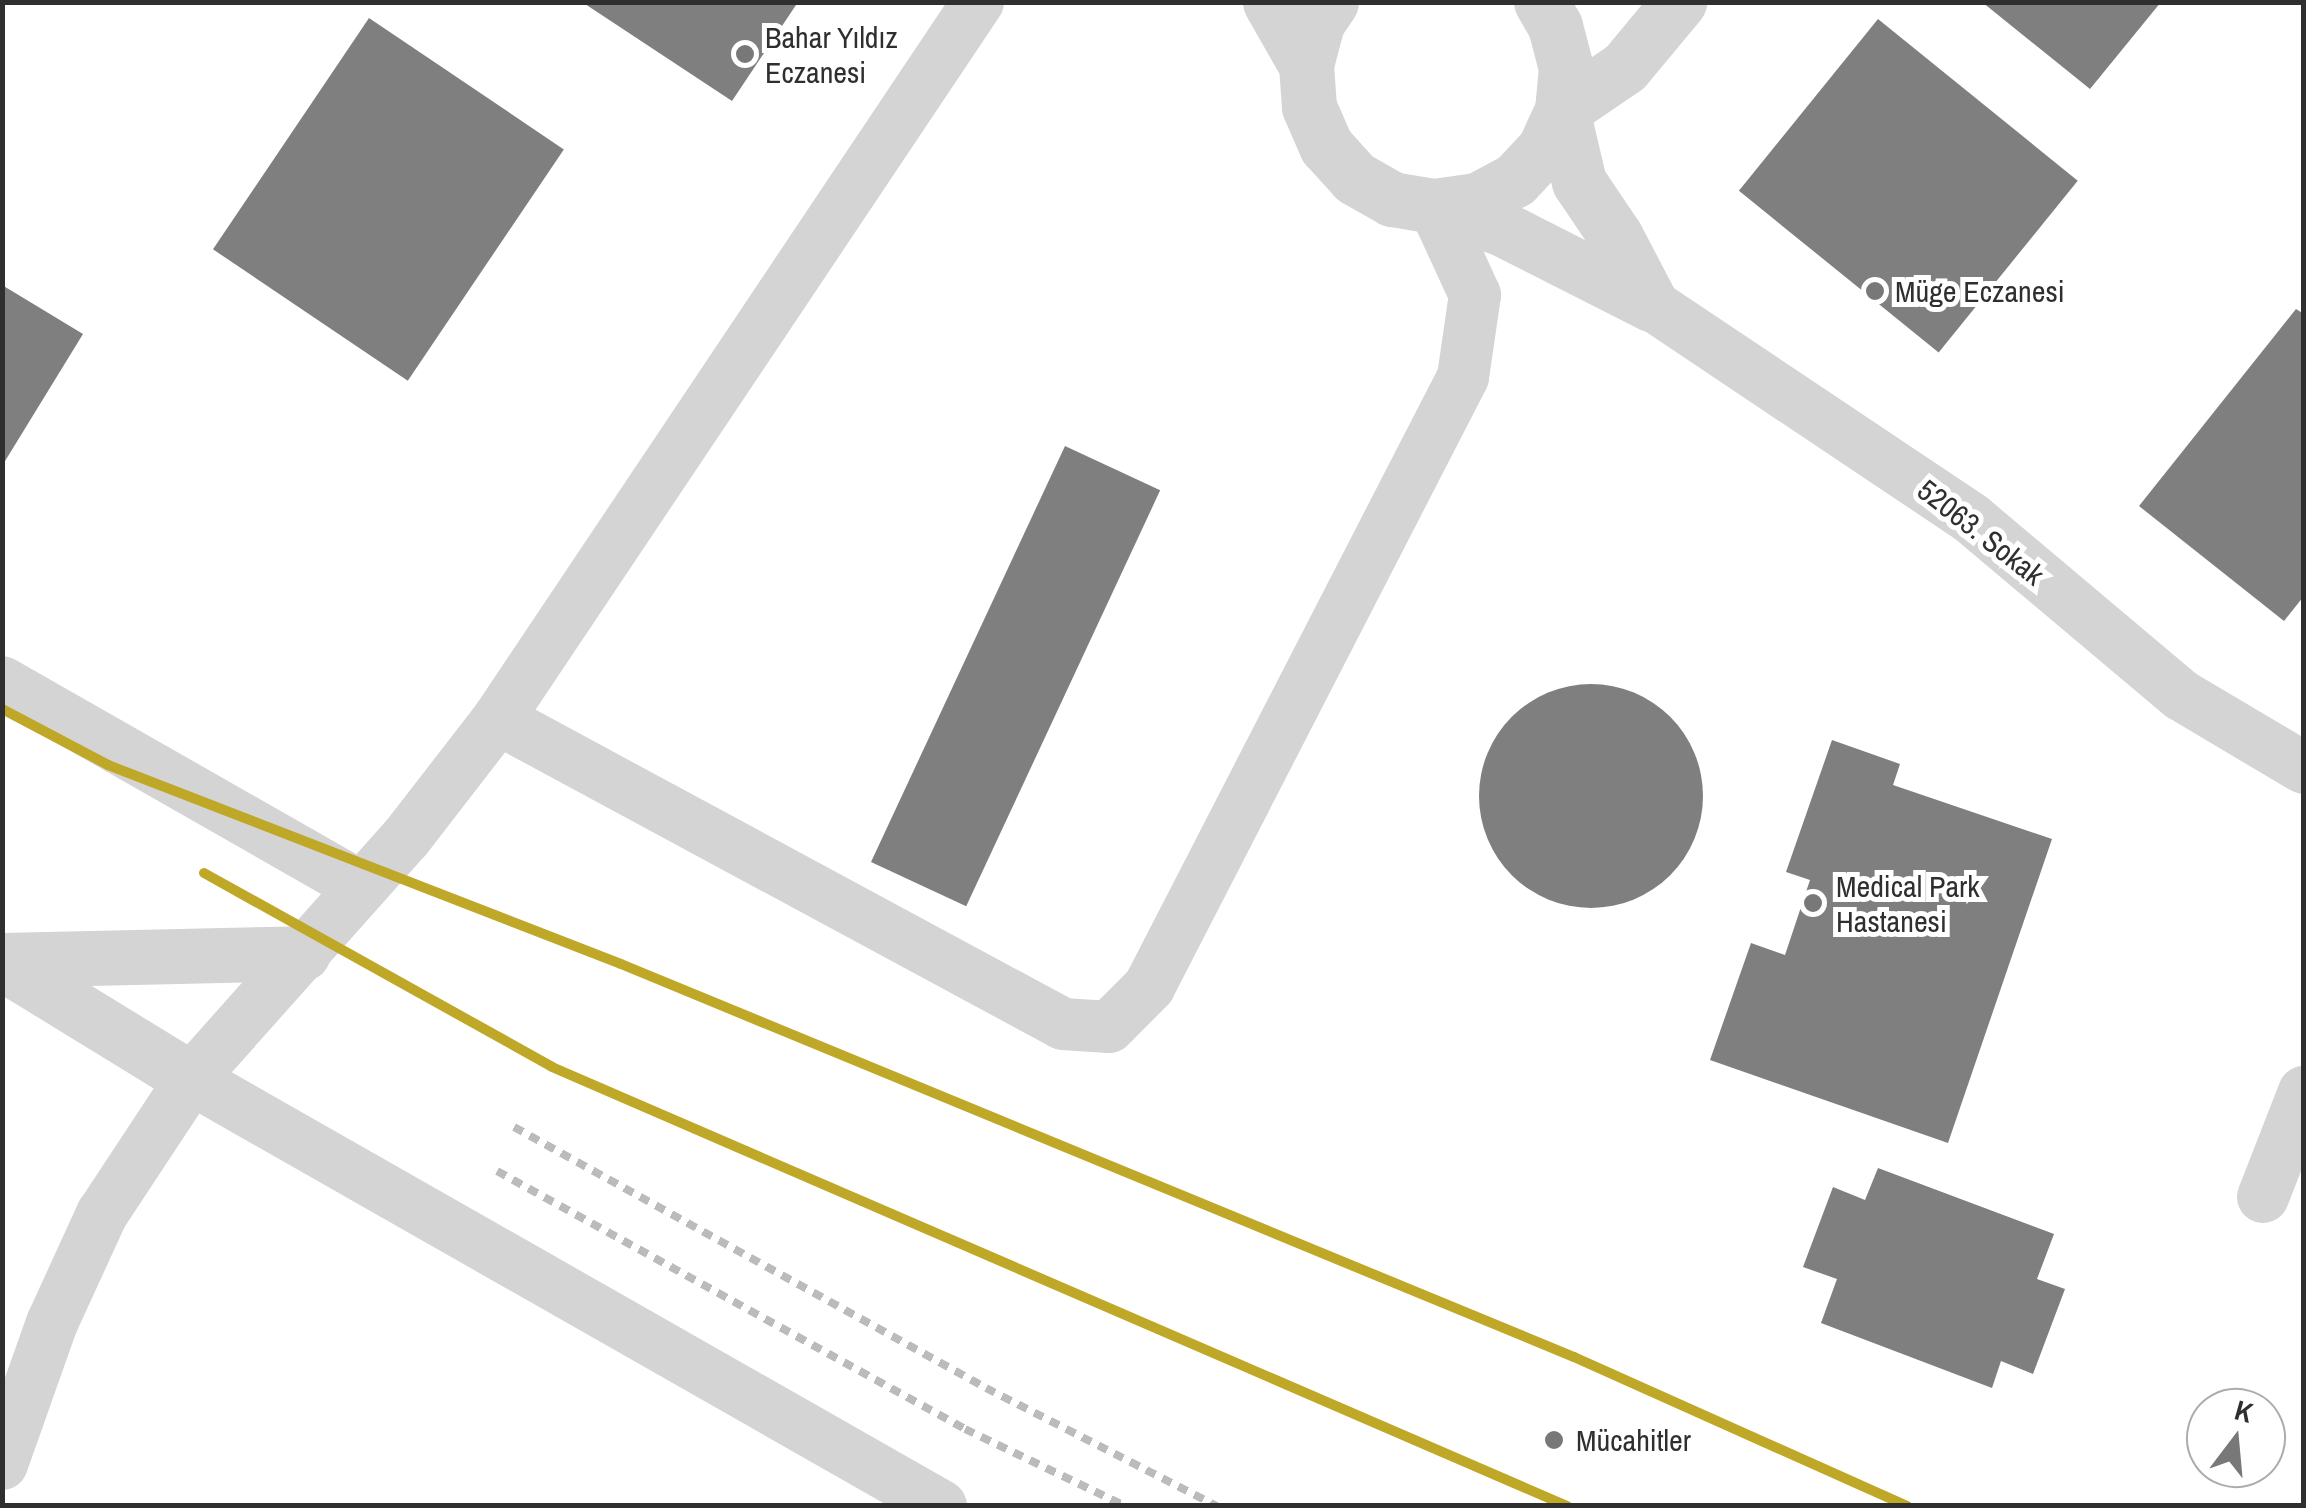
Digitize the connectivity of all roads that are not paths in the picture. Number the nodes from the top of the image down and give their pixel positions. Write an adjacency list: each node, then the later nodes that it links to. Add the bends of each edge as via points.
1 (978, 2): 11 (street)
2 (1270, 2): 6 (street)
3 (1331, 2): 6 (street)
4 (1540, 2): 7 (street, via 1556,26 1566,68)
5 (1679, 2): 7 (street, via 1625,68)
6 (1306, 65): 8 (street, via 1310,107 1326,146 1355,178 1392,199)
7 (1562, 110): 8 (street, via 1544,149 1515,180 1477,200); 9 (street, via 1579,182)
8 (1434, 206): 9 (street, via 1501,228); 11 (street, via 1475,295 1463,377 1149,987 1109,1028 1063,1024)
9 (1651, 304): 12 (street, 52063. Sokak, via 1972,519 2181,696)
10 (2, 682): 13 (street)
11 (498, 719): 13 (street)
12 (2304, 768)
13 (362, 887): 14 (street)
14 (303, 953): 15 (street); 16 (street)
15 (2, 961): 16 (street)
16 (190, 1079): 19 (street, via 102,1214 52,1323); 20 (street)
17 (2304, 1092): 18 (street)
18 (2263, 1197)
19 (2, 1464)
20 (941, 1506)

